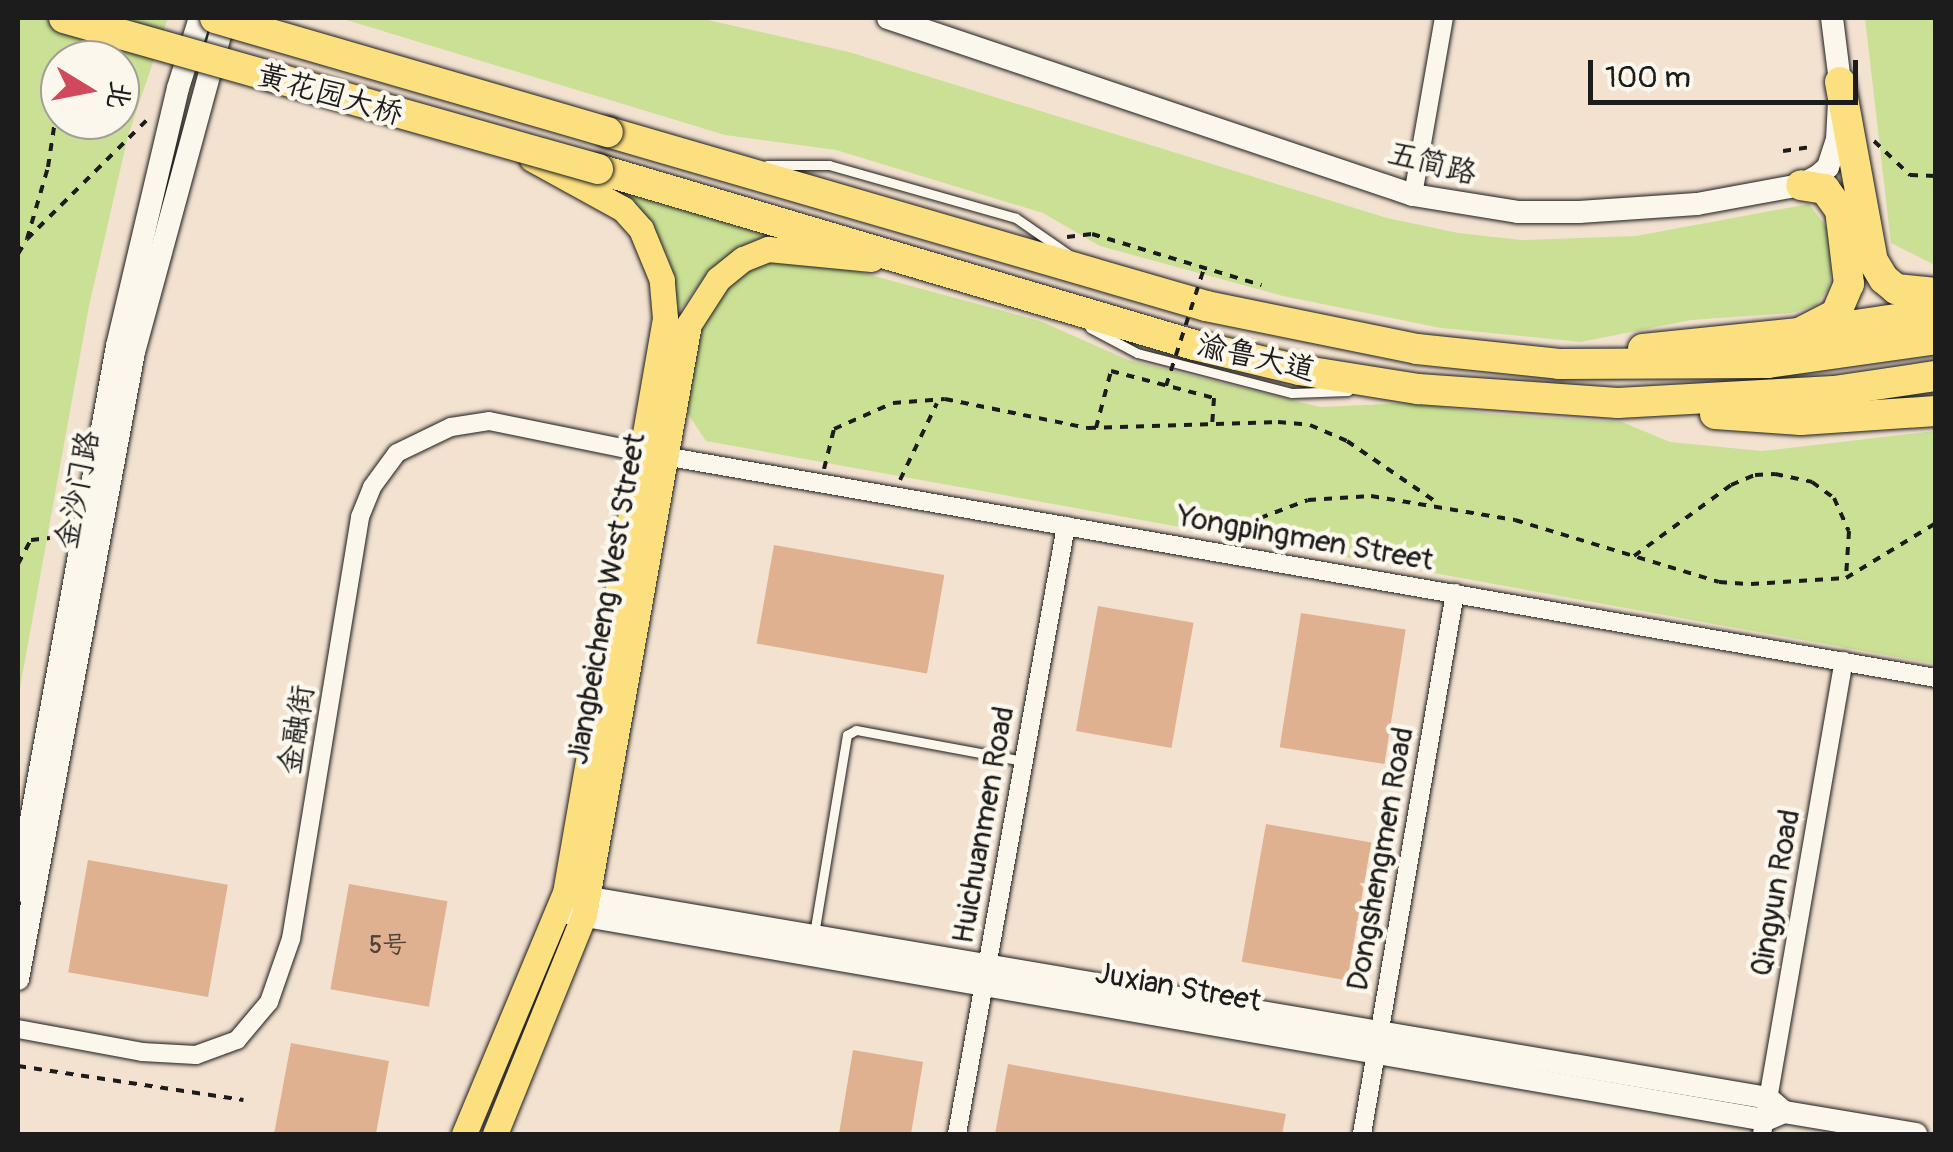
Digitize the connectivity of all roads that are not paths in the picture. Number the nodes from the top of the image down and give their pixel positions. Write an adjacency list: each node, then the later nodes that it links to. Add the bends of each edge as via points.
1 (64, 18): 10 (highway, 黄花园大桥, bridge, via 510,147)
2 (200, 18): 29 (street, 金沙门路, via 117,346)
3 (215, 18): 9 (highway, 渝鲁大道, bridge)
4 (225, 18): 33 (street, 金沙门路, via 134,352)
5 (888, 18): 12 (street, 五简路)
6 (1444, 18): 12 (street)
7 (1832, 18): 8 (street)
8 (1840, 82): 11 (street, via 1834,155); 15 (highway, via 1874,261 1896,288)
9 (720, 165): 14 (highway, 渝鲁大道); 14 (lane, via 829,165 1016,218)
10 (595, 179): 13 (highway, 渝鲁大道); 23 (main road, Jiangbeicheng West Street, via 642,228 662,280)
11 (1801, 185): 12 (street, 五简路, via 1697,204 1579,212 1518,212); 17 (highway, via 1816,185 1834,197 1849,267 1836,314)
12 (1413, 194)
13 (922, 264): 21 (highway, 渝鲁大道, via 1212,349 1418,389); 23 (main road, Jiangbeicheng West Street, via 797,249 768,249 743,260 718,279 690,324)
14 (1094, 274): 19 (highway, 渝鲁大道, via 1308,330)
15 (1936, 292)
16 (1936, 313): 17 (highway)
17 (1798, 332): 19 (highway, via 1690,341)
18 (1936, 338): 19 (highway, 渝鲁大道, via 1768,362)
19 (1559, 364)
20 (1936, 376): 21 (highway, 渝鲁大道, via 1834,391)
21 (1618, 403): 22 (highway, via 1801,420)
22 (1936, 412)
23 (653, 454): 24 (street, Yongpingmen Street); 30 (main road, Jiangbeicheng West Street); 34 (street, 金融街, via 489,422 451,427 397,454 360,517 291,939 269,1002 237,1040 196,1055)
24 (1066, 526): 25 (street, Yongpingmen Street); 28 (street, Huichuanmen Road)
25 (1454, 593): 26 (street, Yongpingmen Street); 35 (street, Dongshengmen Road)
26 (1844, 661): 27 (street, Yongpingmen Street); 36 (street, Qingyun Road)
27 (1936, 678)
28 (1024, 761): 31 (lane, via 856,730 848,734); 32 (street, Huichuanmen Road)
29 (18, 890)
30 (574, 904): 31 (street, Juxian Street); 32 (street, Juxian Street); 37 (main road, Jiangbeicheng West Street); 38 (main road, Jiangbeicheng West Street)
31 (814, 934): 32 (street, Juxian Street)
32 (986, 974): 35 (street, Juxian Street); 39 (street, Huichuanmen Road)
33 (18, 979)
34 (18, 1029)
35 (1378, 1043): 36 (street, Juxian Street); 40 (street, Dongshengmen Road)
36 (1770, 1116): 41 (street, Juxian Street)
37 (464, 1134)
38 (495, 1134)
39 (957, 1134)
40 (1362, 1134)
41 (1916, 1134)

